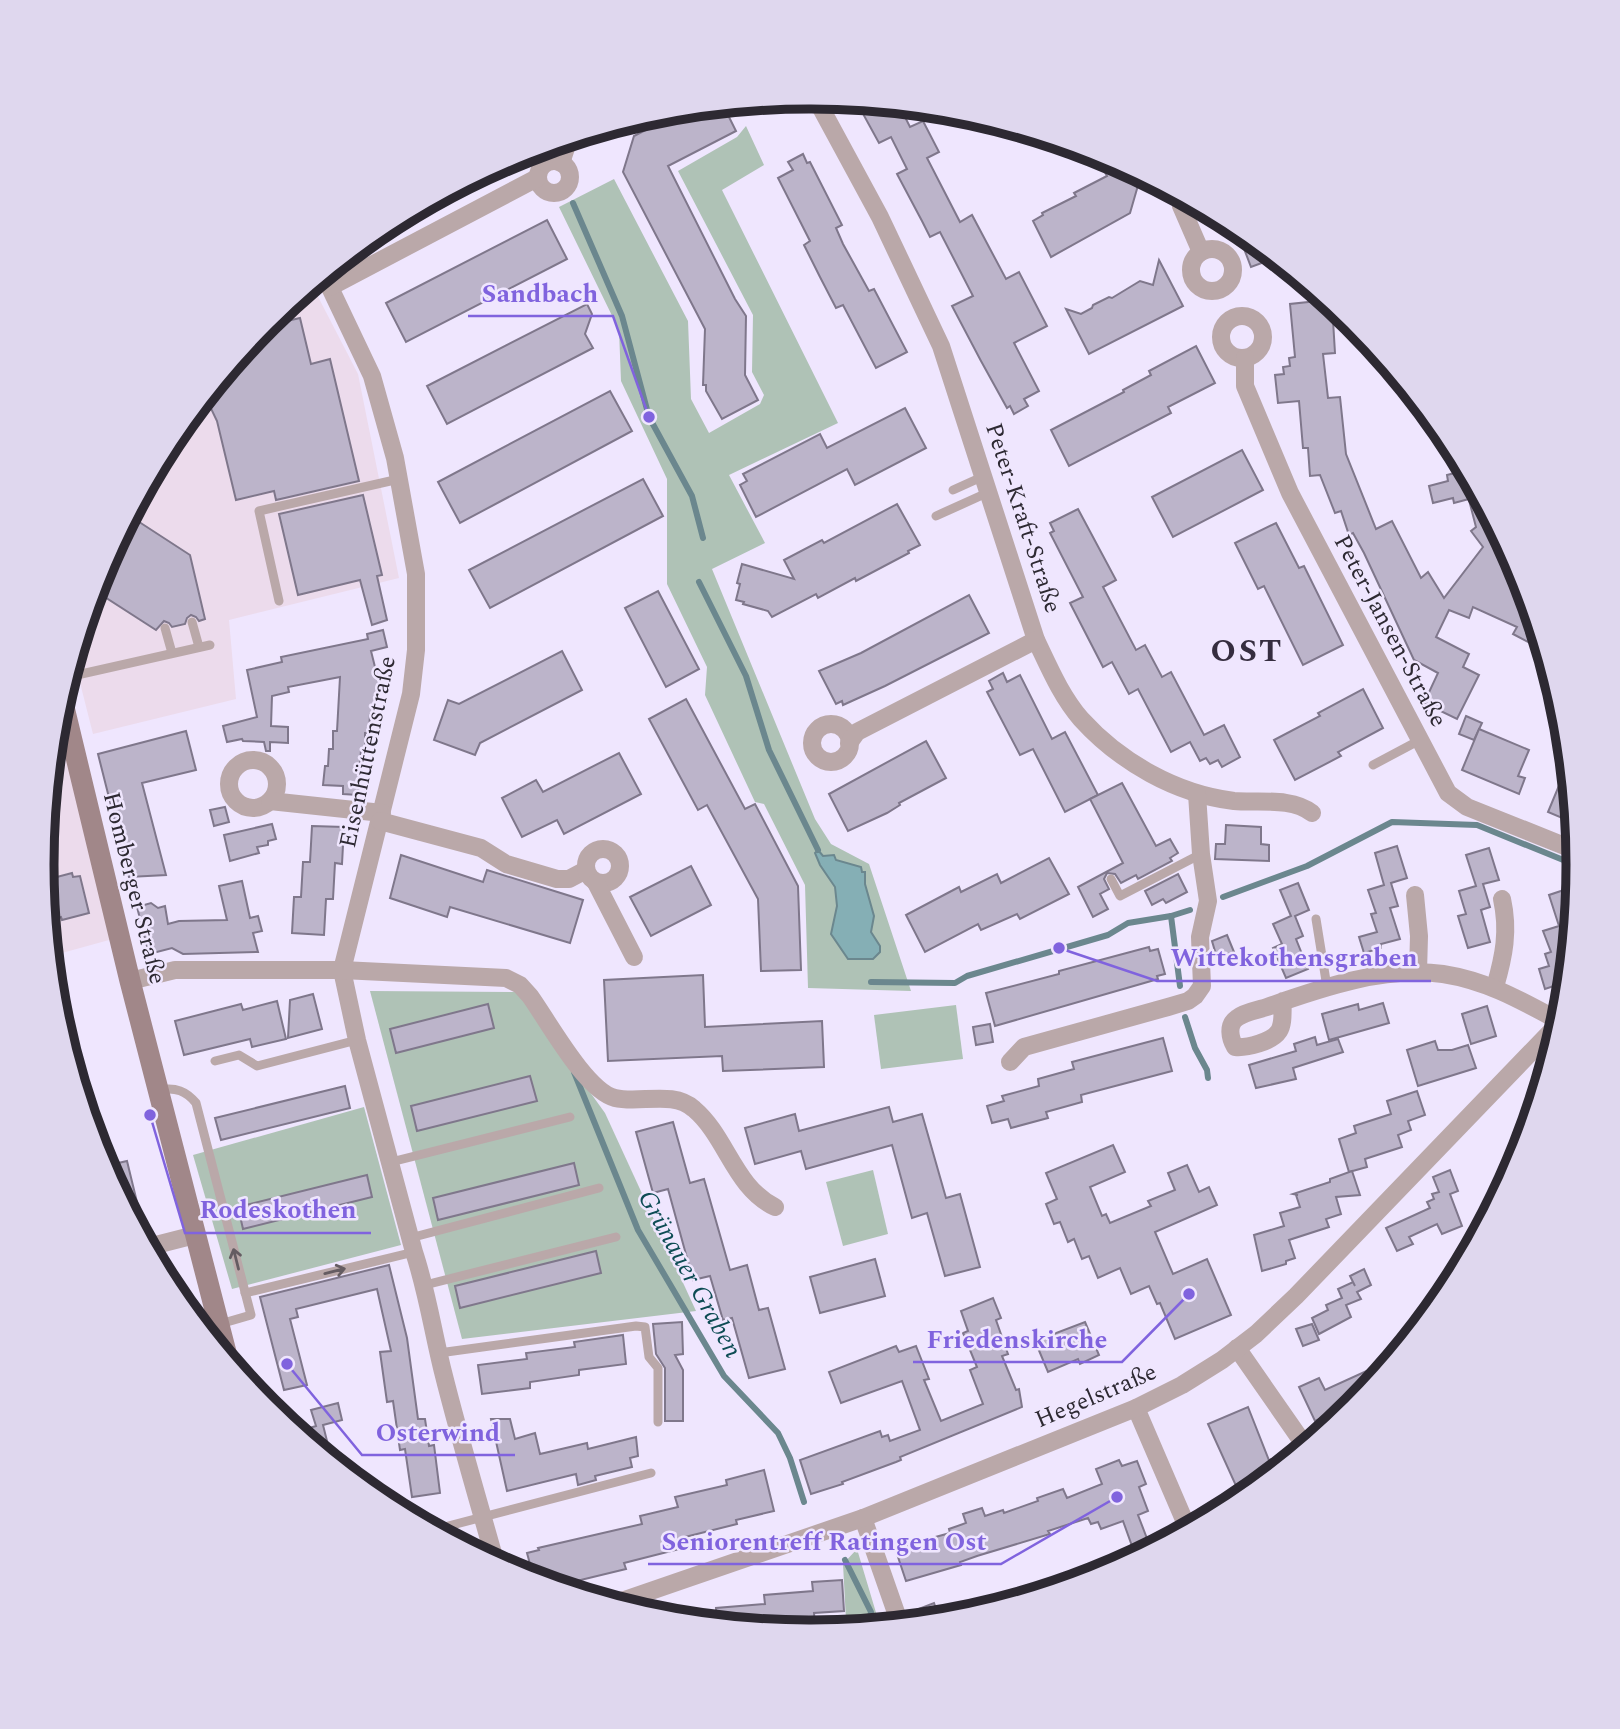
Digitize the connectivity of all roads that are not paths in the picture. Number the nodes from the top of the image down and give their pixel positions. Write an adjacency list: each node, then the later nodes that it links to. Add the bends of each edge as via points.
1 (822, 109): 12 (street, Peter-Kraft-Straße, via 880,217 940,346)
2 (565, 150): 3 (street)
3 (561, 163): 4 (street, via 549,162); 4 (street, via 569,174 564,190 549,193)
4 (537, 178): 7 (street)
5 (1181, 206): 6 (street)
6 (1201, 252): 9 (street, via 1192,262 1192,277); 9 (street, via 1216,249 1231,261)
7 (335, 277)
8 (328, 283): 11 (street, Eisenhüttenstraße, via 372,376)
9 (1223, 305): 10 (street, via 1222,345 1232,356); 10 (street, via 1261,328 1259,350)
10 (1245, 358): 24 (street, Peter-Jansen-Straße, via 1245,386 1290,493)
11 (399, 479): 15 (lane, via 259,511); 30 (street, Eisenhüttenstraße, via 416,574 416,650 411,694)
12 (987, 484): 13 (lane); 14 (lane); 18 (street, Peter-Kraft-Straße)
13 (953, 490)
14 (936, 516)
15 (279, 601)
16 (192, 622): 20 (lane)
17 (165, 628): 21 (lane)
18 (1036, 640): 25 (street, via 857,732); 27 (street, Peter-Kraft-Straße, via 1055,681 1091,728 1121,756)
19 (210, 645): 20 (lane)
20 (199, 647): 21 (lane)
21 (172, 653): 22 (lane)
22 (79, 675)
23 (68, 724): 40 (main road, Homberger Straße)
24 (1420, 740): 26 (lane); 31 (street, Peter-Jansen-Straße, via 1448,793 1458,802)
25 (849, 743)
26 (1373, 765)
27 (1197, 794): 29 (street, Peter-Kraft-Straße, via 1302,805); 32 (street)
28 (270, 801): 30 (street)
29 (1312, 813)
30 (381, 817): 37 (street, via 481,848 506,864 557,879 591,876); 38 (street, Eisenhüttenstraße)
31 (1565, 846)
32 (1200, 854): 33 (lane, via 1120,895); 48 (street, via 1208,901 1200,937 1202,986 1195,996 1024,1047)
33 (1111, 878)
34 (1415, 895): 39 (street)
35 (1502, 899): 42 (street, via 1506,936)
36 (1316, 919): 41 (lane)
37 (634, 957)
38 (342, 970): 40 (street, via 174,970); 46 (street, Eisenhüttenstraße); 53 (street, via 506,978 520,985 593,1085 615,1098 672,1100 692,1107 708,1124 735,1170 761,1201)
39 (1418, 972): 41 (street); 42 (street)
40 (130, 981): 49 (main road, Homberger Straße)
41 (1327, 987): 43 (street)
42 (1495, 987): 44 (street)
43 (1283, 1001)
44 (1550, 1015)
45 (1545, 1037): 61 (street, Hegelstraße, via 1296,1296)
46 (357, 1040): 47 (lane, via 257,1066 239,1055); 51 (street, Eisenhüttenstraße)
47 (215, 1061)
48 (1010, 1062)
49 (158, 1090): 54 (main road, Homberger Straße); 59 (lane, one-way to 49, via 196,1103 187,1093)
50 (570, 1117): 51 (lane)
51 (391, 1162): 57 (street, Eisenhüttenstraße)
52 (599, 1188): 57 (lane)
53 (775, 1207)
54 (195, 1235): 56 (street); 60 (main road, Homberger Straße)
55 (616, 1237): 58 (lane)
56 (158, 1245)
57 (412, 1245): 58 (street, Eisenhüttenstraße); 59 (lane, one-way to 57)
58 (425, 1285): 62 (street, Eisenhüttenstraße)
59 (245, 1293): 60 (lane, via 251,1315)
60 (217, 1334)
61 (1237, 1348): 63 (street, Hegelstraße, via 1182,1385); 65 (street)
62 (439, 1353): 64 (lane, via 645,1327 649,1357 658,1368); 67 (street, Eisenhüttenstraße)
63 (1136, 1408): 68 (street, Hegelstraße); 69 (street)
64 (658, 1422)
65 (1300, 1439)
66 (651, 1473): 67 (lane)
67 (483, 1518): 70 (lane); 71 (street, Eisenhüttenstraße)
68 (863, 1518): 72 (street, Hegelstraße); 73 (street)
69 (1184, 1521)
70 (447, 1527)
71 (492, 1549)
72 (631, 1598)
73 (897, 1615)

